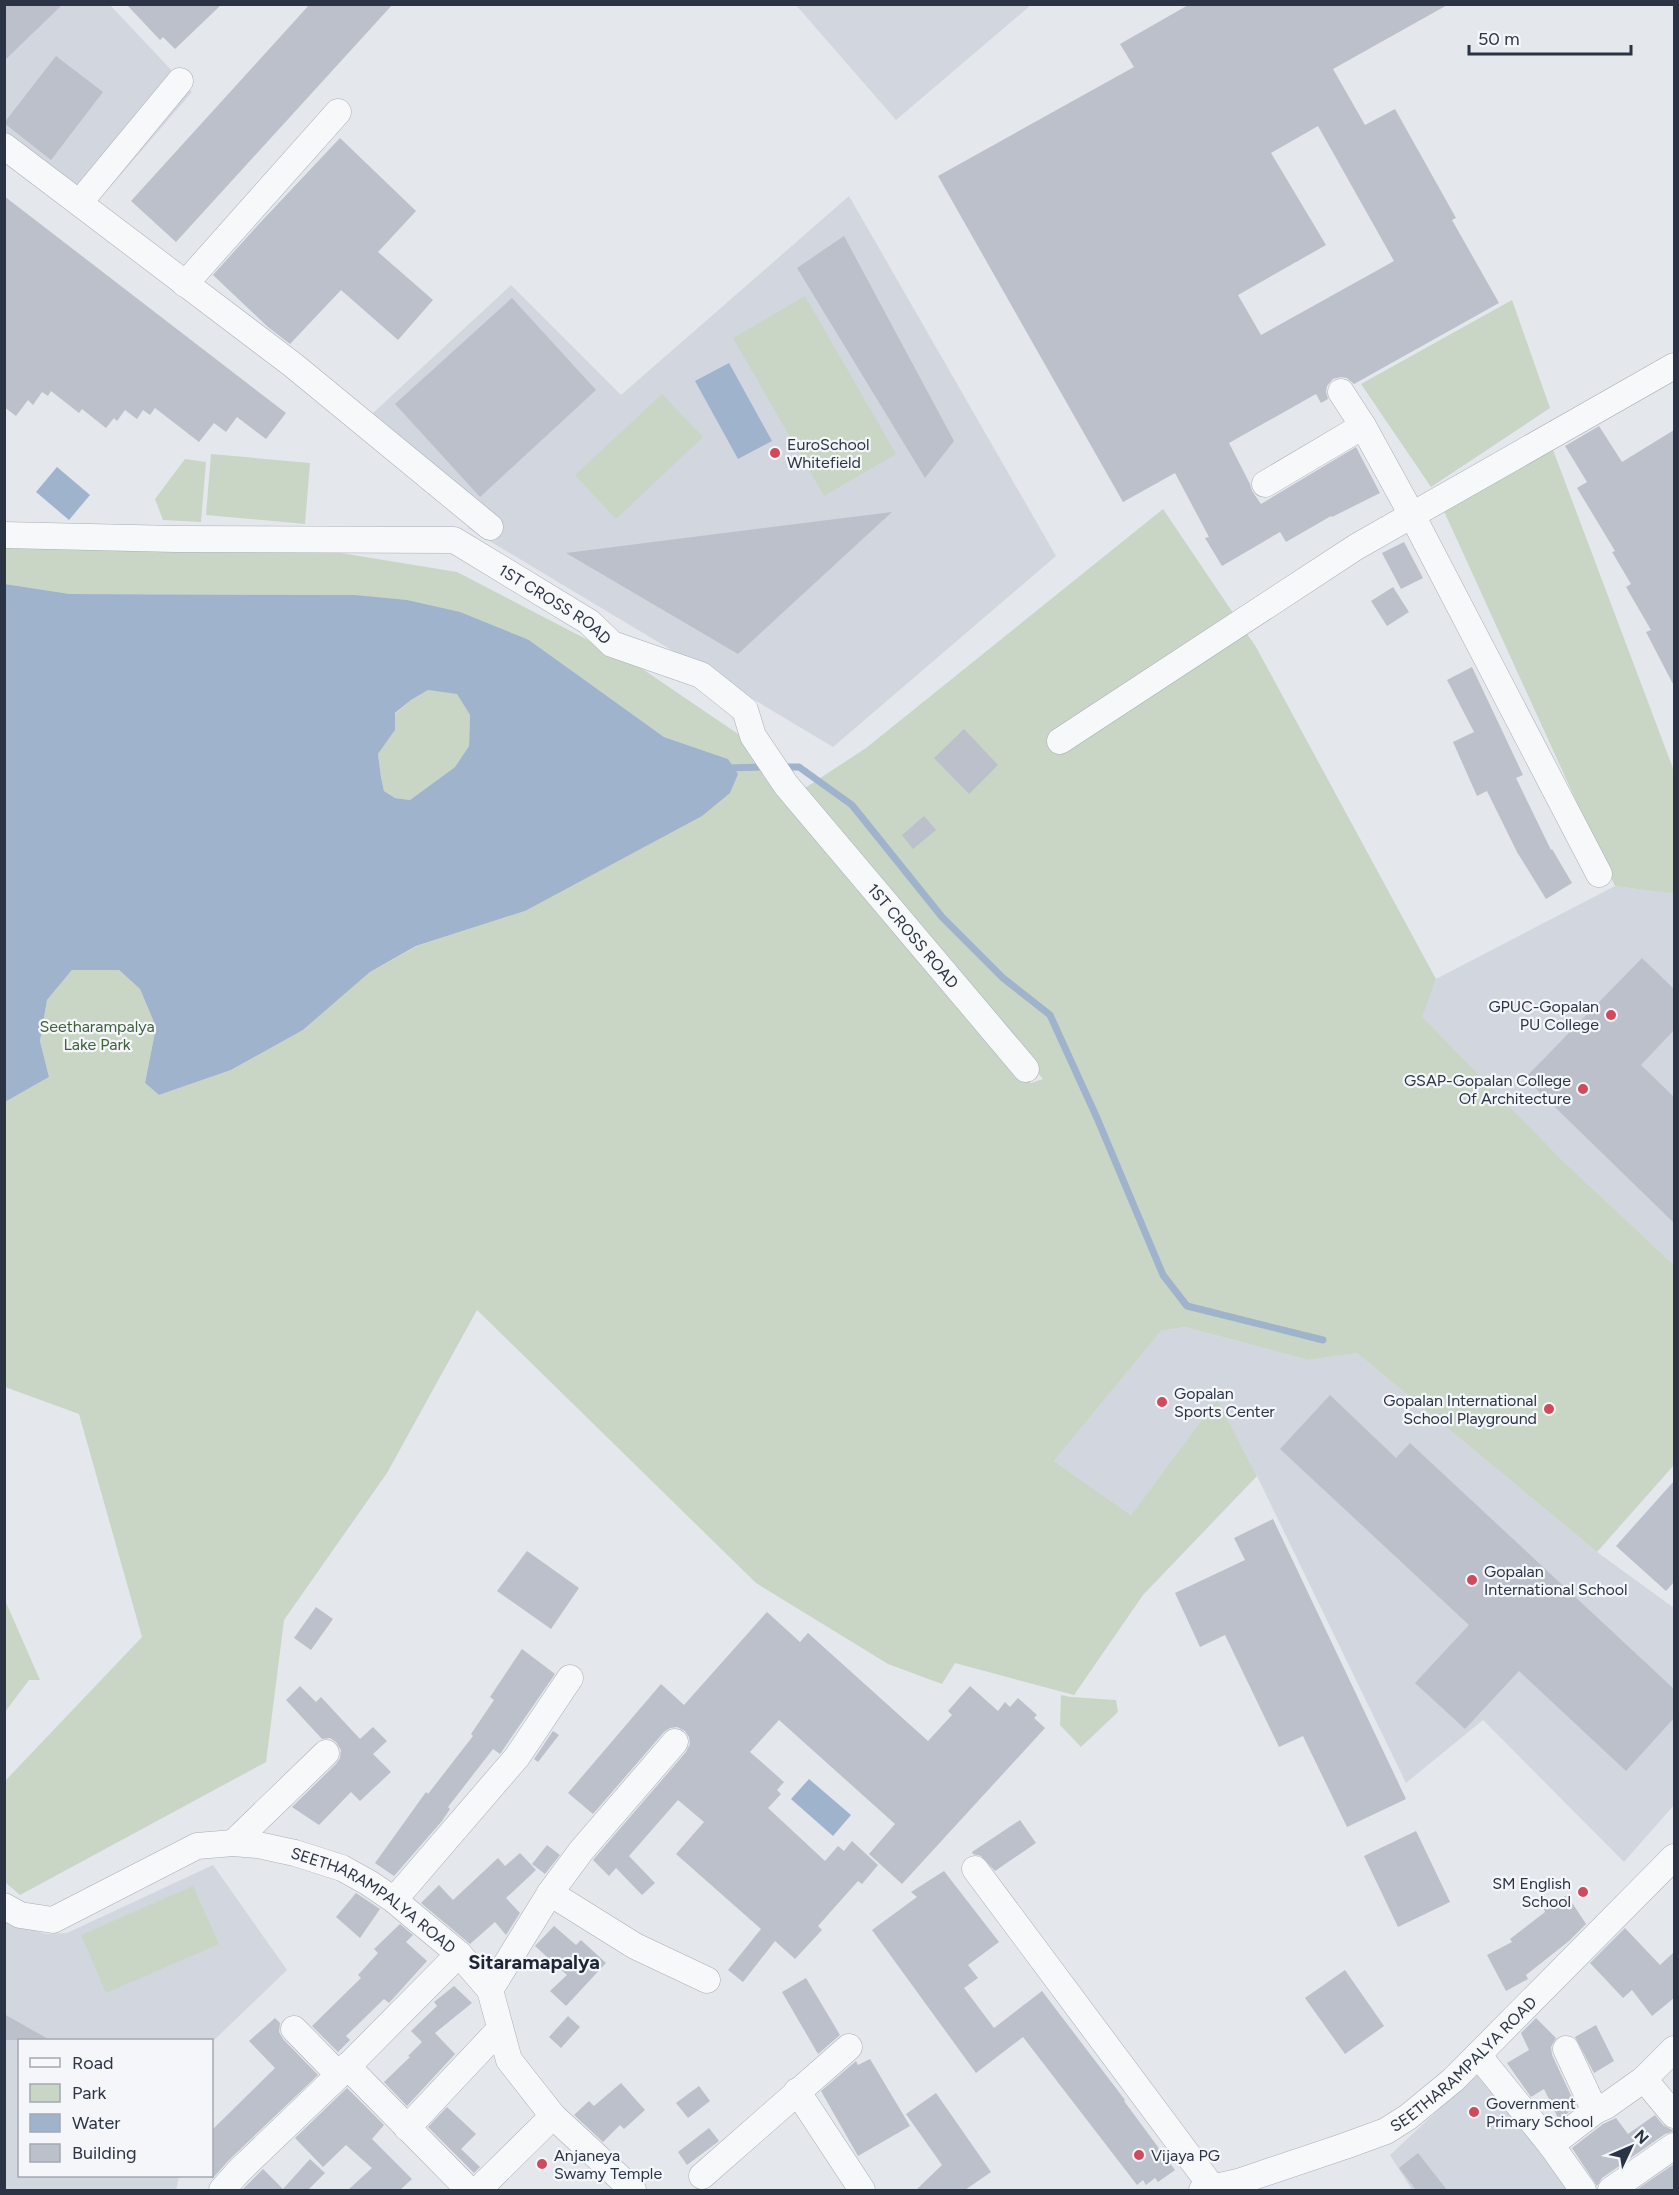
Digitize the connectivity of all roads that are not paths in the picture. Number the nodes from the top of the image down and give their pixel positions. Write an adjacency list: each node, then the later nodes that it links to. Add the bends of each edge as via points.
1 (180, 81): 4 (street)
2 (338, 112): 5 (street)
3 (4, 146): 4 (street)
4 (80, 202): 5 (street)
5 (185, 284): 11 (street, via 293,365)
6 (1674, 366): 10 (street)
7 (1341, 392): 8 (street)
8 (1363, 426): 9 (street); 10 (street)
9 (1265, 484)
10 (1412, 515): 13 (street, via 1356,547); 14 (street)
11 (490, 527)
12 (4, 534): 15 (street, 1ST CROSS ROAD, via 454,540 589,622 612,644 701,675 745,710 753,736 786,785)
13 (1060, 741)
14 (1599, 874)
15 (1026, 1069)
16 (570, 1678): 23 (street, via 517,1757)
17 (675, 1742): 22 (street, via 580,1851)
18 (326, 1753): 19 (street)
19 (233, 1843): 23 (street, SEETHARAMPALYA ROAD, via 276,1849 342,1868); 24 (street, SEETHARAMPALYA ROAD, via 196,1846 53,1920 20,1915)
20 (1674, 1857): 33 (street, SEETHARAMPALYA ROAD)
21 (975, 1869): 44 (street)
22 (550, 1893): 26 (street, via 635,1946); 27 (street)
23 (394, 1900): 25 (street, SEETHARAMPALYA ROAD)
24 (4, 1906)
25 (459, 1954): 27 (street, SEETHARAMPALYA ROAD); 34 (street)
26 (707, 1980)
27 (490, 1990): 29 (street, SEETHARAMPALYA ROAD)
28 (294, 2029): 34 (street)
29 (500, 2029): 39 (street, SEETHARAMPALYA ROAD, via 509,2060); 40 (street)
30 (849, 2047): 36 (street)
31 (1566, 2049): 37 (street)
32 (1674, 2049): 35 (street)
33 (1478, 2055): 41 (street); 44 (street, SEETHARAMPALYA ROAD, via 1453,2080 1386,2131)
34 (343, 2071): 40 (street); 45 (street)
35 (1644, 2079): 37 (street); 38 (street)
36 (797, 2091): 43 (street); 49 (street)
37 (1595, 2111): 41 (street)
38 (1674, 2115)
39 (553, 2116): 47 (street); 48 (street, SEETHARAMPALYA ROAD)
40 (407, 2128): 46 (street)
41 (1551, 2145): 50 (street)
42 (1674, 2146): 51 (street)
43 (702, 2176)
44 (1207, 2189)
45 (222, 2190)
46 (470, 2190)
47 (478, 2190)
48 (633, 2190)
49 (862, 2190)
50 (1583, 2190)
51 (1611, 2190)

